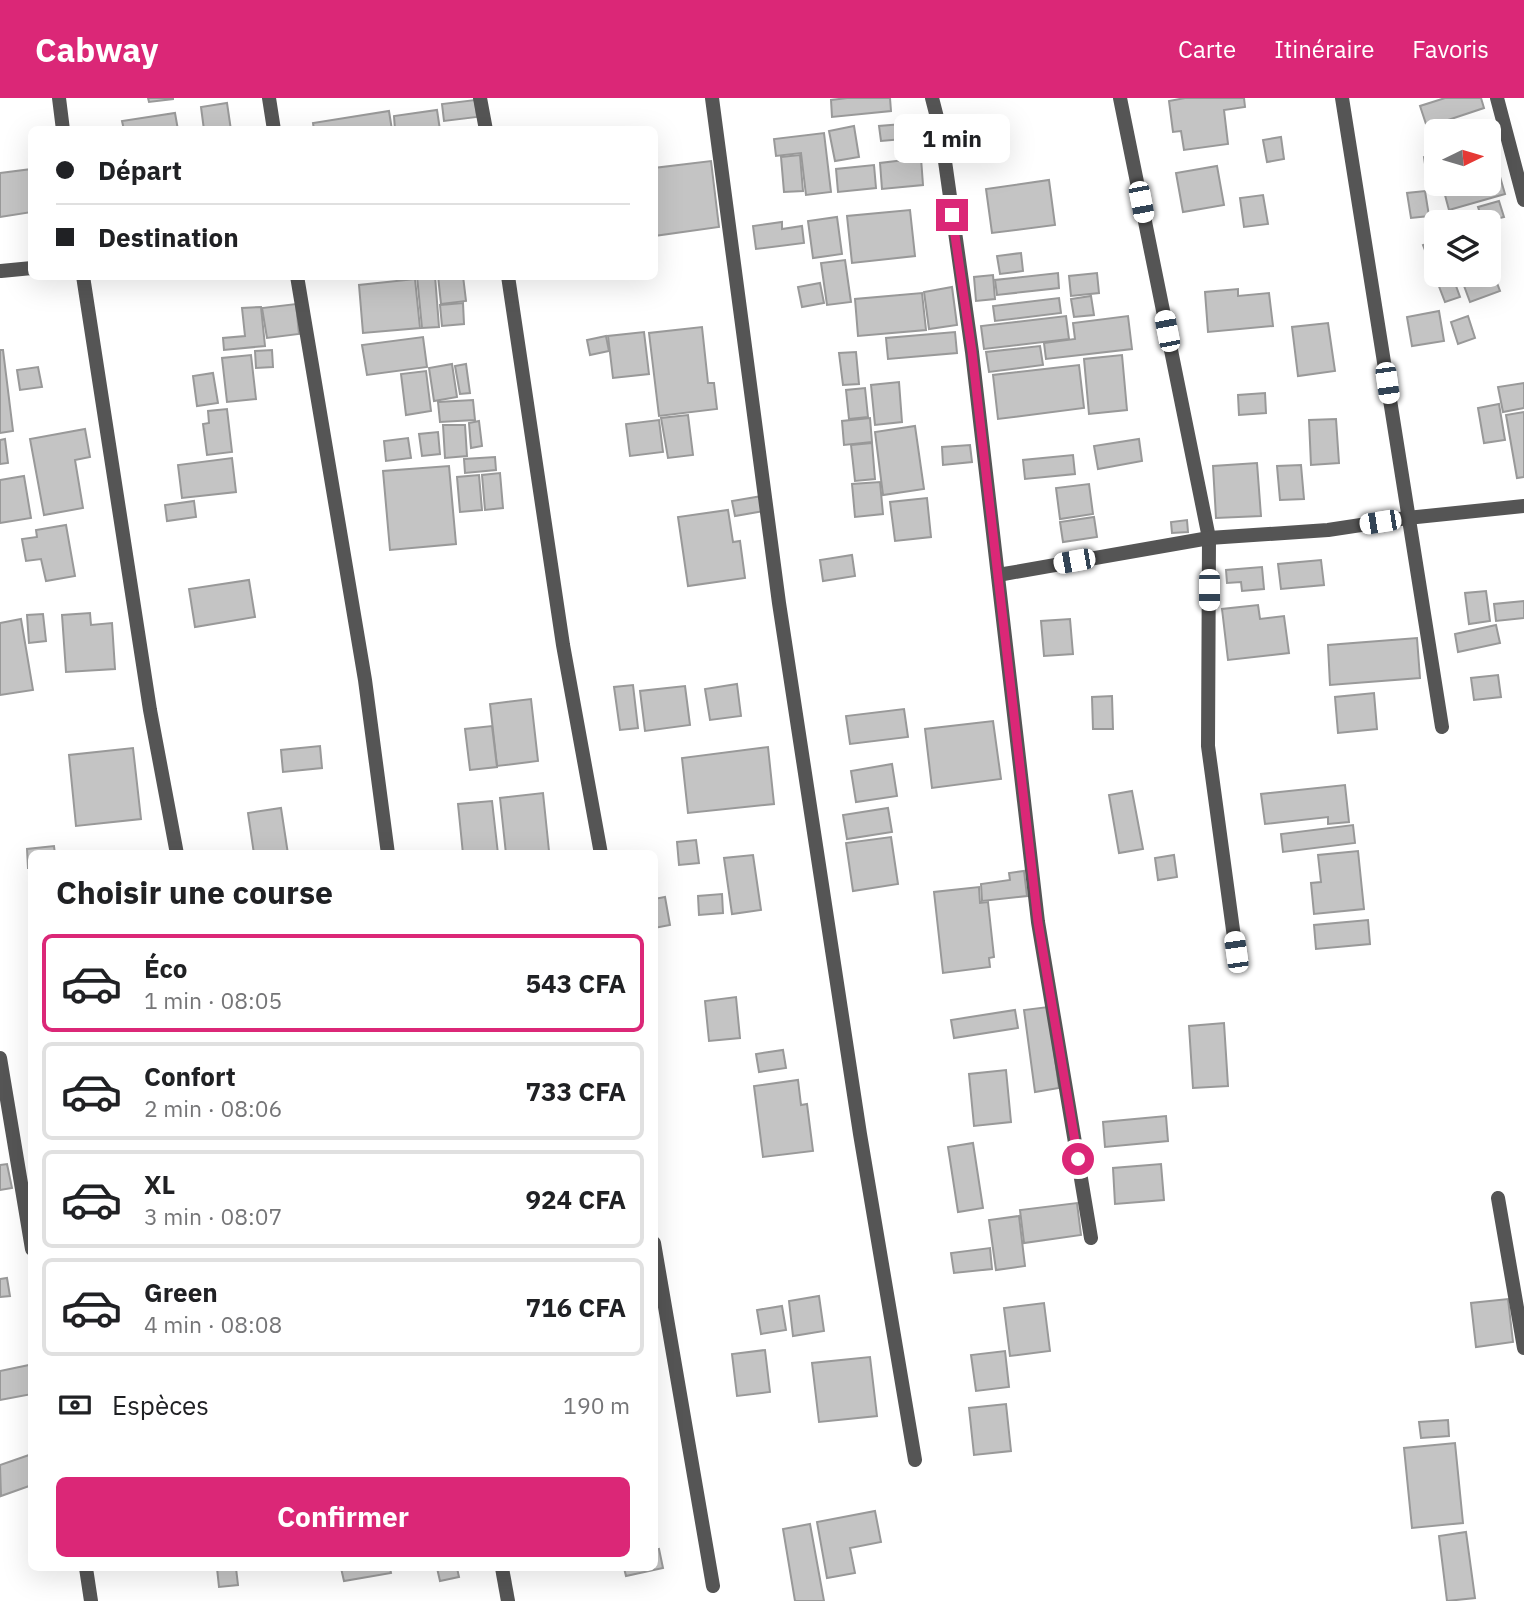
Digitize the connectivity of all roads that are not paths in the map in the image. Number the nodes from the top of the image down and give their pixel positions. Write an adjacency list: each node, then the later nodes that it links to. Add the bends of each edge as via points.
1 (59, 98): 9 (street)
2 (270, 98): 10 (street)
3 (480, 98): 11 (street)
4 (712, 98): 33 (street, via 779,603)
5 (932, 98): 21 (street, via 972,352)
6 (1120, 98): 20 (street)
7 (1342, 98): 19 (street)
8 (1497, 98): 12 (street)
9 (62, 126)
10 (274, 126)
11 (485, 126)
12 (1524, 200)
13 (28, 268): 14 (street)
14 (1, 271)
15 (84, 280): 23 (street)
16 (298, 280): 24 (street, via 365,680)
17 (510, 280): 25 (street, via 564,645)
18 (1524, 506): 19 (street)
19 (1407, 518): 20 (street, via 1328,530); 22 (street)
20 (1209, 538): 21 (street); 26 (street, via 1208,746)
21 (998, 575): 30 (street, via 1038,922)
22 (1442, 727)
23 (176, 850)
24 (387, 850)
25 (600, 850)
26 (1236, 952)
27 (0, 1058): 29 (street)
28 (1498, 1198): 32 (street)
29 (28, 1225)
30 (1091, 1238)
31 (658, 1266): 36 (street)
32 (1524, 1348)
33 (915, 1460)
34 (86, 1571): 37 (street)
35 (503, 1571): 38 (street)
36 (713, 1586)
37 (91, 1601)
38 (508, 1601)

